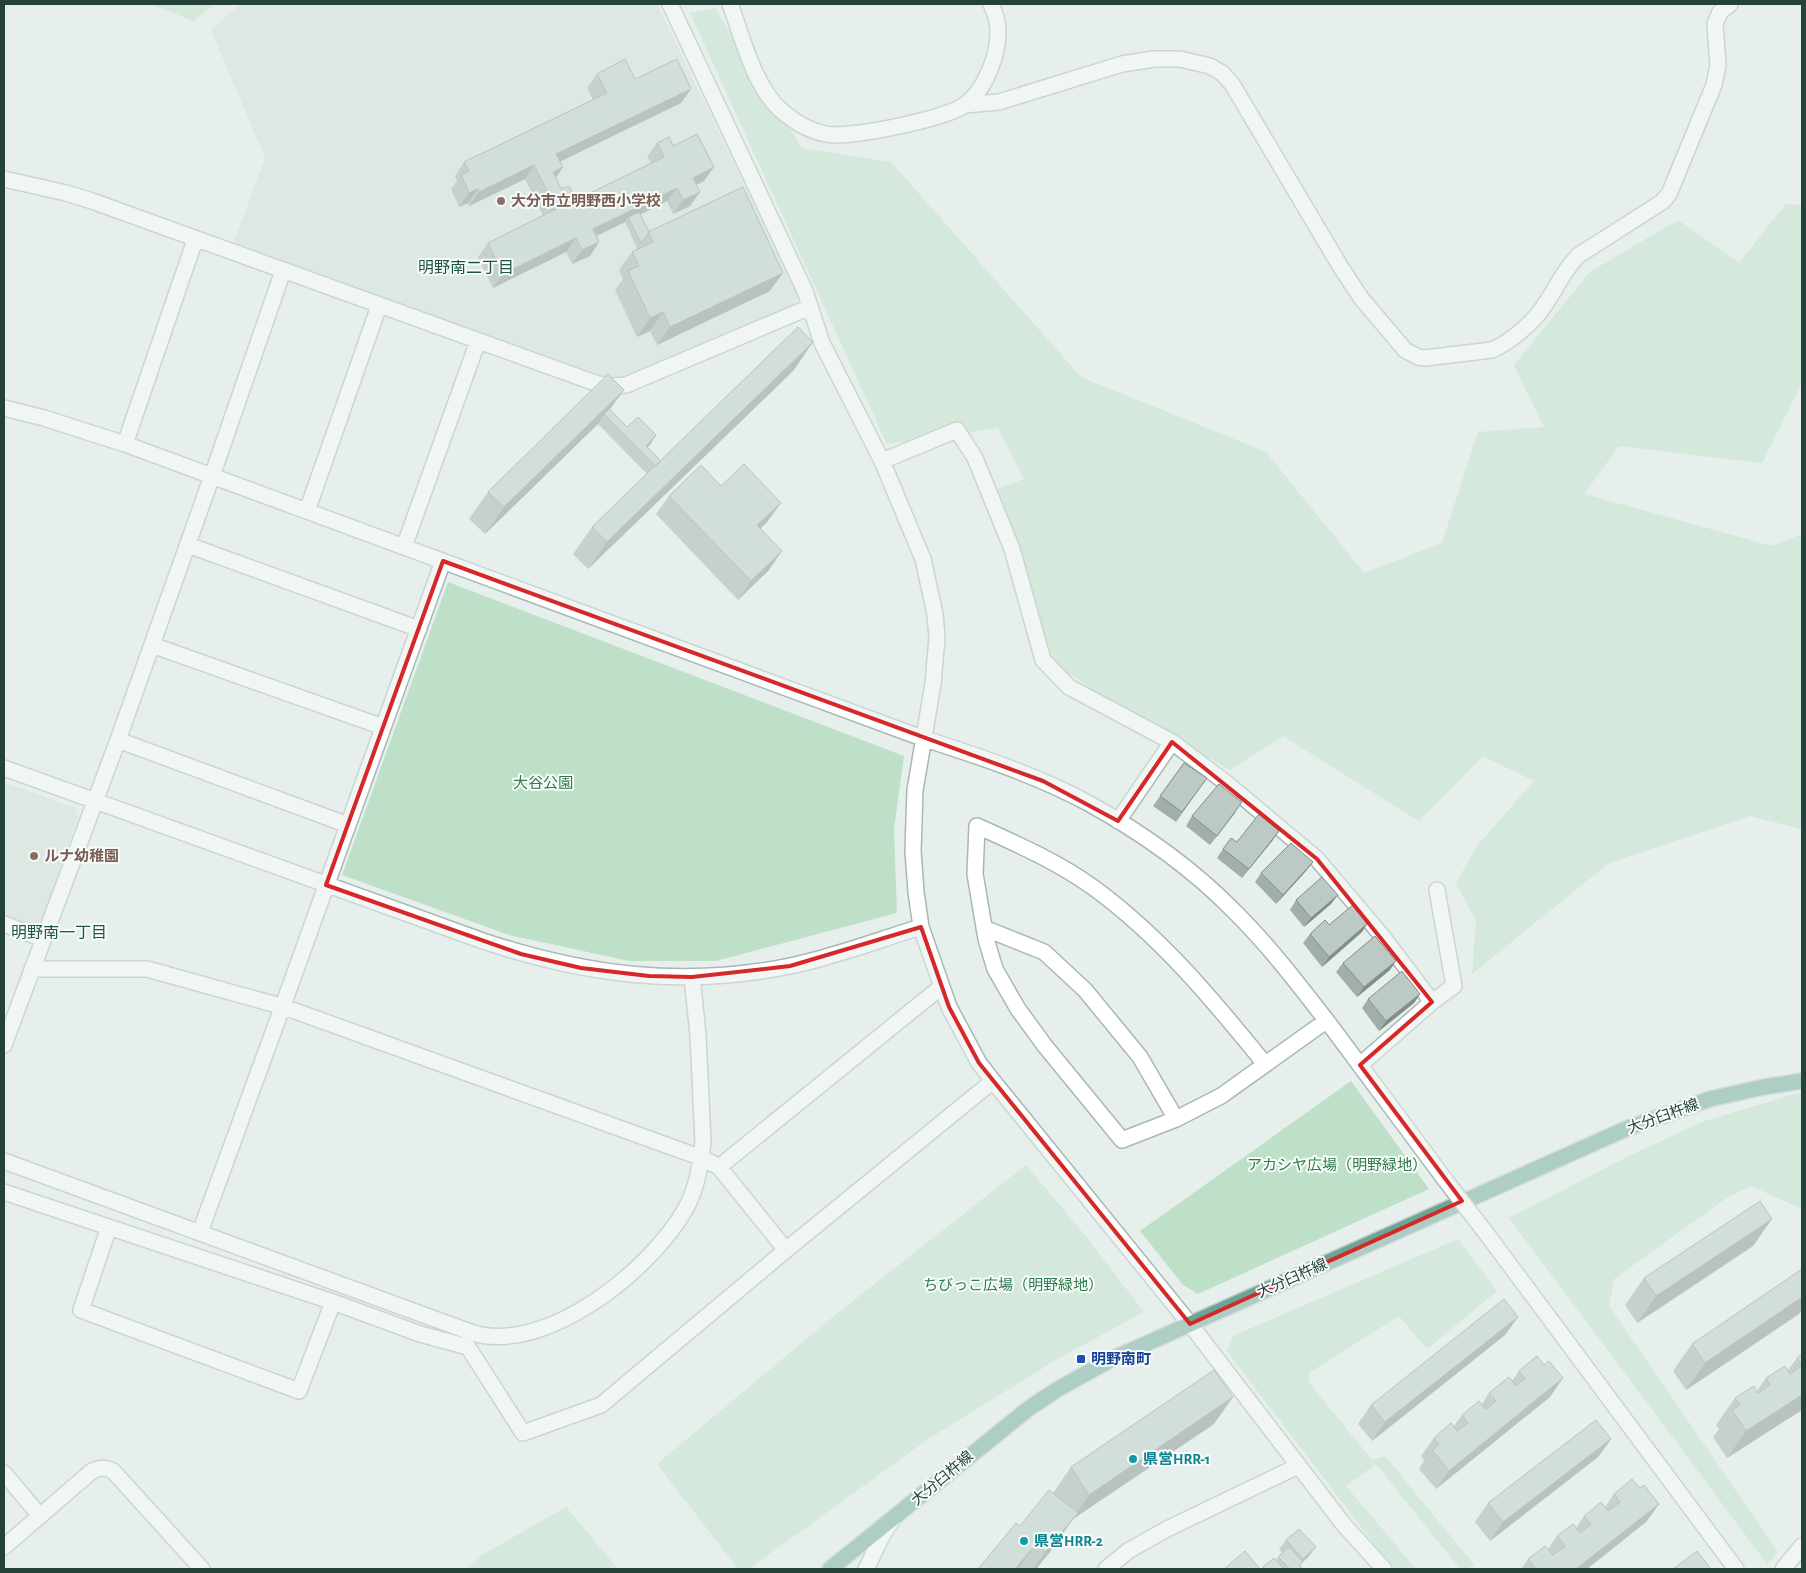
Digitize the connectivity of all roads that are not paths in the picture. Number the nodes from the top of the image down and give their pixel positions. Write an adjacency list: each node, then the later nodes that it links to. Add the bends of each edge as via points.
1 (670, 4): 10 (street)
2 (730, 4): 5 (street, via 763,90 782,112 804,128 844,136 947,114)
3 (991, 4): 5 (street, via 998,27 995,58 980,89)
4 (1730, 4): 5 (street, via 1720,12 1715,24 1718,65 1714,85 1669,194 1656,206 1579,255 1536,316 1500,347 1492,350 1425,358 1418,358 1405,350 1361,298 1340,266 1232,84 1210,66 1180,59 1122,64 999,102)
5 (964, 105)
6 (4, 179): 7 (street, via 66,193)
7 (195, 240): 8 (street); 13 (street)
8 (283, 271): 9 (street); 15 (street)
9 (379, 306): 11 (street); 16 (street)
10 (810, 307): 11 (street, via 620,386 598,384); 14 (street, via 822,343)
11 (478, 341): 18 (street)
12 (4, 408): 13 (street)
13 (125, 444): 15 (street)
14 (882, 461): 23 (street, via 923,560 935,614 936,662); 25 (street, via 957,430 975,458 1012,550 1043,660 1069,687)
15 (212, 476): 16 (street); 17 (street)
16 (308, 511): 18 (street)
17 (188, 545): 20 (street); 21 (street)
18 (404, 547): 19 (street)
19 (444, 561): 20 (street); 23 (street)
20 (419, 629): 22 (street)
21 (152, 645): 22 (street); 24 (street)
22 (383, 727): 29 (street)
23 (922, 738): 28 (street, via 1043,781); 33 (street, via 913,822)
24 (118, 740): 27 (street); 29 (street)
25 (1172, 742): 28 (street); 39 (street, via 1317,859 1383,937)
26 (4, 768): 27 (street)
27 (94, 800): 30 (street); 35 (street)
28 (1118, 821): 41 (street, via 1168,855 1226,903 1271,951)
29 (348, 825): 30 (street)
30 (326, 885): 37 (street, via 548,961 612,973); 40 (street)
31 (1437, 890): 39 (street, via 1454,986)
32 (4, 924): 35 (street)
33 (921, 927): 37 (street, via 790,966); 38 (street)
34 (984, 928): 43 (street, via 975,874 977,826 1037,854 1092,887 1140,924 1180,964); 47 (street, via 1044,952 1085,990 1140,1057); 47 (street, via 995,969 1018,1009 1122,1140)
35 (43, 939): 36 (street)
36 (32, 969): 40 (street, via 147,969); 42 (street)
37 (692, 977): 48 (street, via 701,1084)
38 (941, 987): 45 (street, via 969,1044); 50 (street)
39 (1432, 1002): 44 (street)
40 (284, 1007): 48 (street); 53 (street)
41 (1326, 1021): 43 (street); 44 (street)
42 (4, 1045)
43 (1265, 1064): 47 (street, via 1221,1096)
44 (1360, 1065): 69 (street, bridge)
45 (993, 1081): 54 (street); 56 (street)
46 (1802, 1081): 56 (main road, 大分臼杵線, via 1710,1100 1628,1128)
47 (1176, 1119)
48 (702, 1158): 50 (street); 57 (street, via 696,1185 686,1208 661,1244 612,1290 571,1316 540,1330 518,1336)
49 (4, 1161): 53 (street)
50 (719, 1167): 54 (street)
51 (4, 1192): 52 (street)
52 (109, 1227): 55 (street); 55 (street, via 81,1310 299,1391)
53 (200, 1232): 57 (street)
54 (786, 1250): 57 (street, via 600,1405 523,1433)
55 (334, 1302): 57 (street, via 420,1334)
56 (1190, 1324): 58 (street); 60 (main road, 大分臼杵線, via 1112,1359 1050,1394 996,1433)
57 (470, 1340)
58 (1298, 1466): 67 (street, via 1167,1529 1128,1551); 68 (street, via 1344,1525)
59 (4, 1473): 61 (street)
60 (897, 1514): 65 (main road, 大分臼杵線); 66 (street, via 884,1530)
61 (40, 1516): 63 (street); 64 (street, via 92,1471 107,1468)
62 (1802, 1546): 70 (street)
63 (4, 1547)
64 (202, 1569)
65 (830, 1569)
66 (866, 1569)
67 (1106, 1569)
68 (1384, 1569)
69 (1736, 1569)
70 (1783, 1569)

